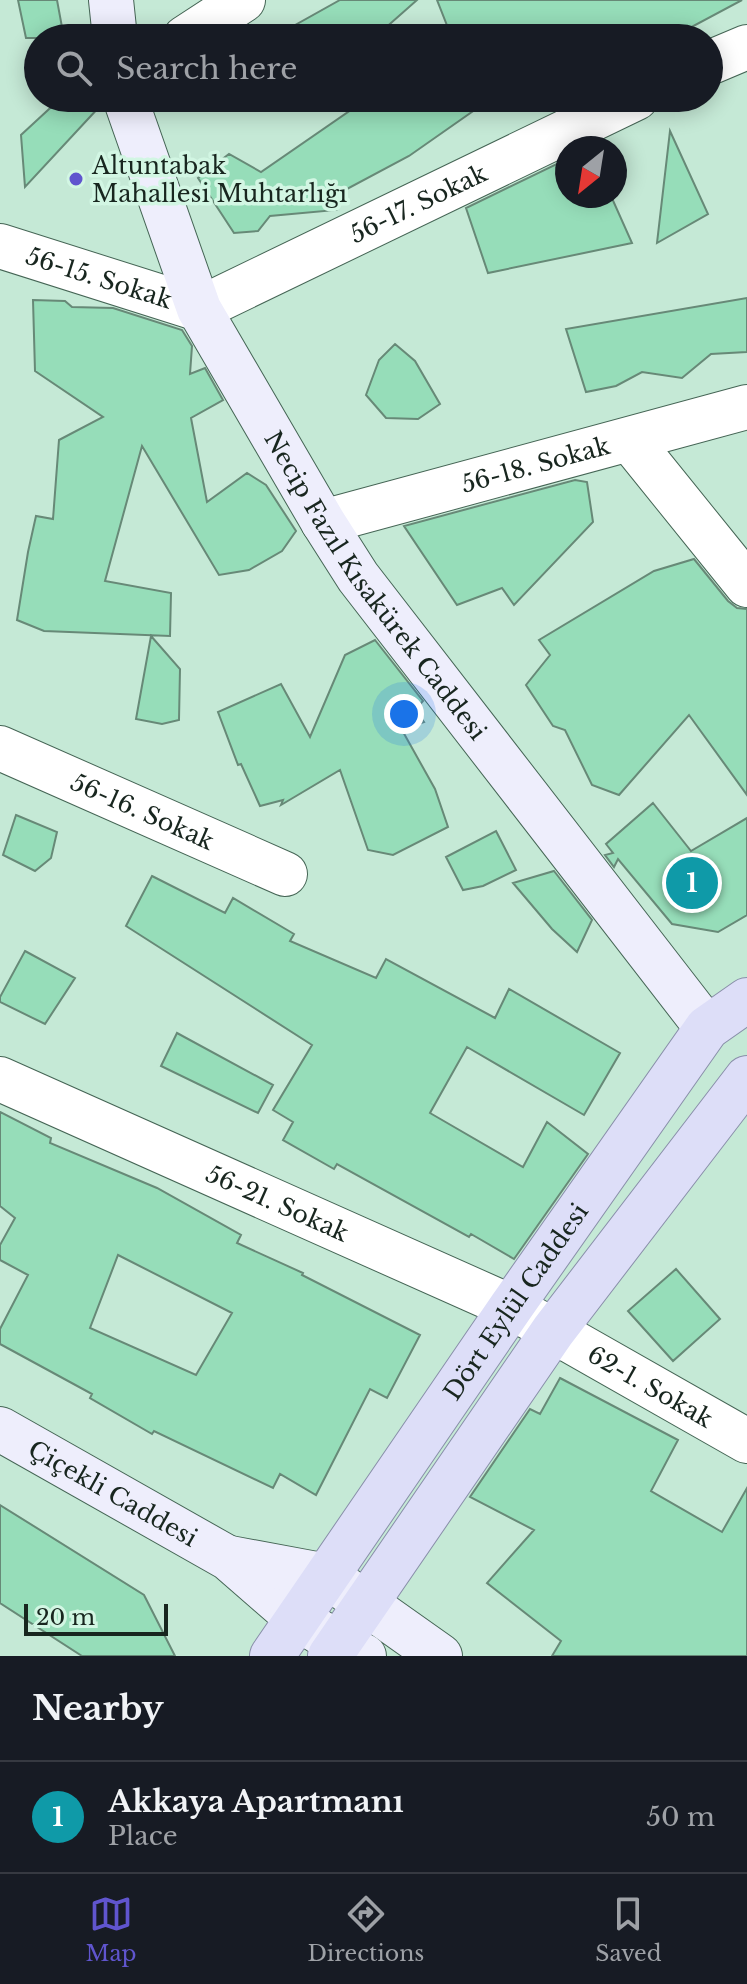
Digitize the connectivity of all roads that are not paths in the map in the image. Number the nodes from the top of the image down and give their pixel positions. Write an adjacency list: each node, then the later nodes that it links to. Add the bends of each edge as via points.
1 (111, 0): 3 (street)
2 (243, 0): 4 (street)
3 (114, 24)
4 (206, 24)
5 (747, 47): 6 (street)
6 (723, 57)
7 (130, 112): 10 (street, Necip Fazıl Kısakürek Caddesi)
8 (607, 112): 10 (street, 56-17. Sokak)
9 (0, 246): 10 (street, 56-15. Sokak)
10 (199, 309): 13 (street, Necip Fazıl Kısakürek Caddesi)
11 (747, 407): 12 (street, 56-18. Sokak)
12 (630, 440): 13 (street, 56-18. Sokak); 14 (street)
13 (323, 522): 18 (street, Necip Fazıl Kısakürek Caddesi, via 358,577)
14 (747, 585)
15 (0, 748): 16 (street, 56-16. Sokak)
16 (285, 874)
17 (747, 1000): 18 (main road, Dört Eylül Caddesi)
18 (707, 1028): 21 (main road, Dört Eylül Caddesi)
19 (747, 1078): 22 (main road, Dört Eylül Caddesi)
20 (0, 1079): 21 (street, 56-21. Sokak)
21 (511, 1307): 22 (street, 56-21. Sokak); 26 (main road, Dört Eylül Caddesi)
22 (553, 1331): 24 (street, 62-1. Sokak); 27 (main road, Dört Eylül Caddesi)
23 (0, 1429): 25 (street, Çiçekli Caddesi)
24 (747, 1441)
25 (228, 1558): 26 (street); 28 (street)
26 (327, 1576): 27 (street); 28 (main road, Dört Eylül Caddesi)
27 (367, 1604): 29 (main road, Dört Eylül Caddesi); 31 (street)
28 (297, 1618): 29 (street); 30 (main road, Dört Eylül Caddesi)
29 (344, 1652)
30 (272, 1656)
31 (440, 1656)

